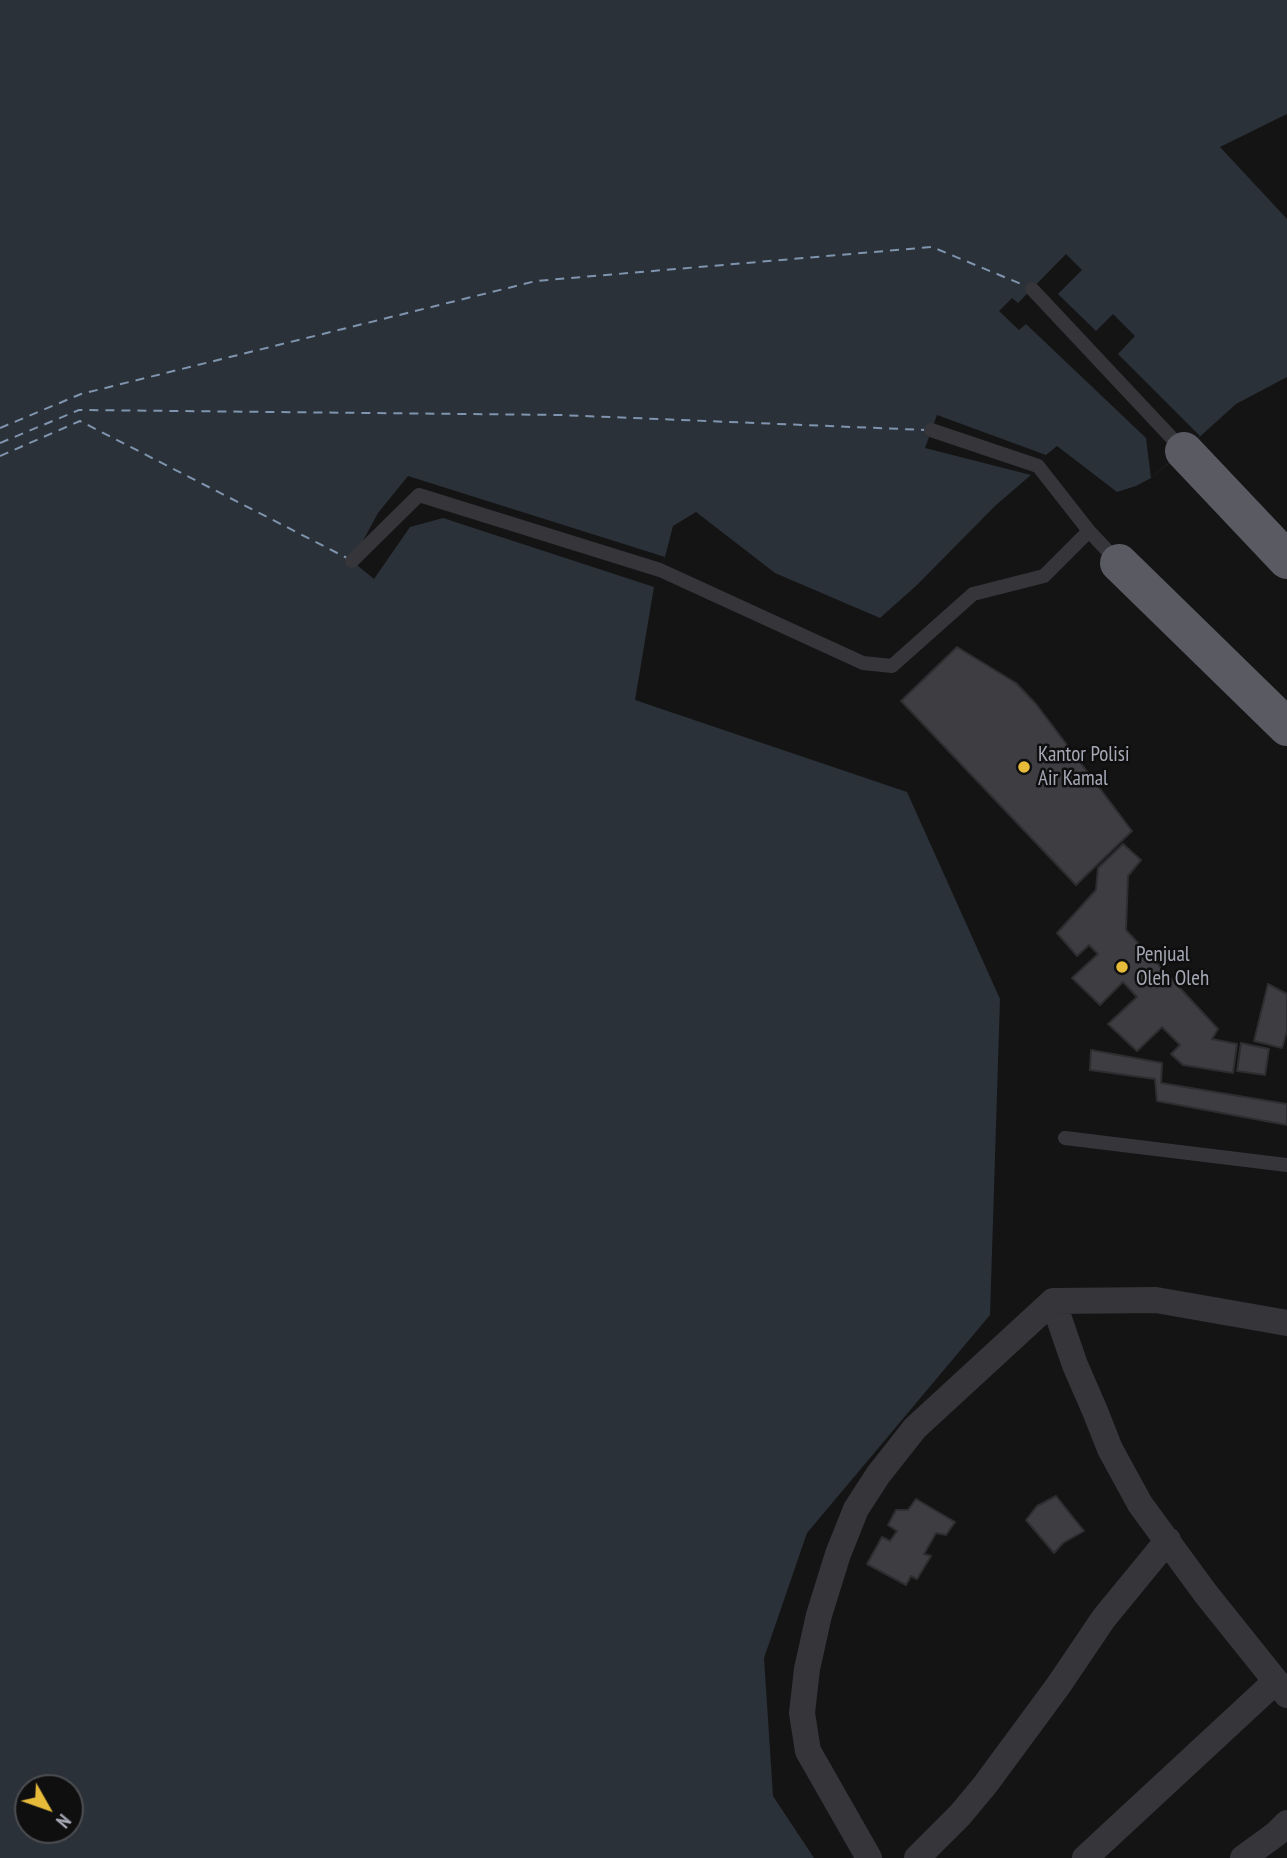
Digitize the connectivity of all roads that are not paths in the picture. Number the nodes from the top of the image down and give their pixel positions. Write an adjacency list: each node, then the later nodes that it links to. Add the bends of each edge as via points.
1 (1032, 289): 3 (lane)
2 (931, 430): 4 (lane, via 1038,466)
3 (1184, 452): 6 (highway)
4 (1089, 531): 5 (lane, via 1044,576 973,594 892,666 863,663 660,570 419,495); 7 (lane)
5 (352, 561)
6 (1287, 561)
7 (1119, 563): 8 (highway)
8 (1287, 727)
9 (1065, 1138): 10 (lane)
10 (1287, 1165)
11 (1053, 1301): 12 (street, via 1156,1300); 13 (street, via 1110,1449); 16 (street, via 915,1428 856,1509 838,1554 819,1615 802,1713 808,1751)
12 (1287, 1323)
13 (1168, 1541): 14 (street); 17 (street, via 1104,1618 985,1785)
14 (1281, 1688): 18 (street)
15 (1287, 1822): 19 (street)
16 (869, 1858)
17 (917, 1858)
18 (1085, 1858)
19 (1244, 1858)

